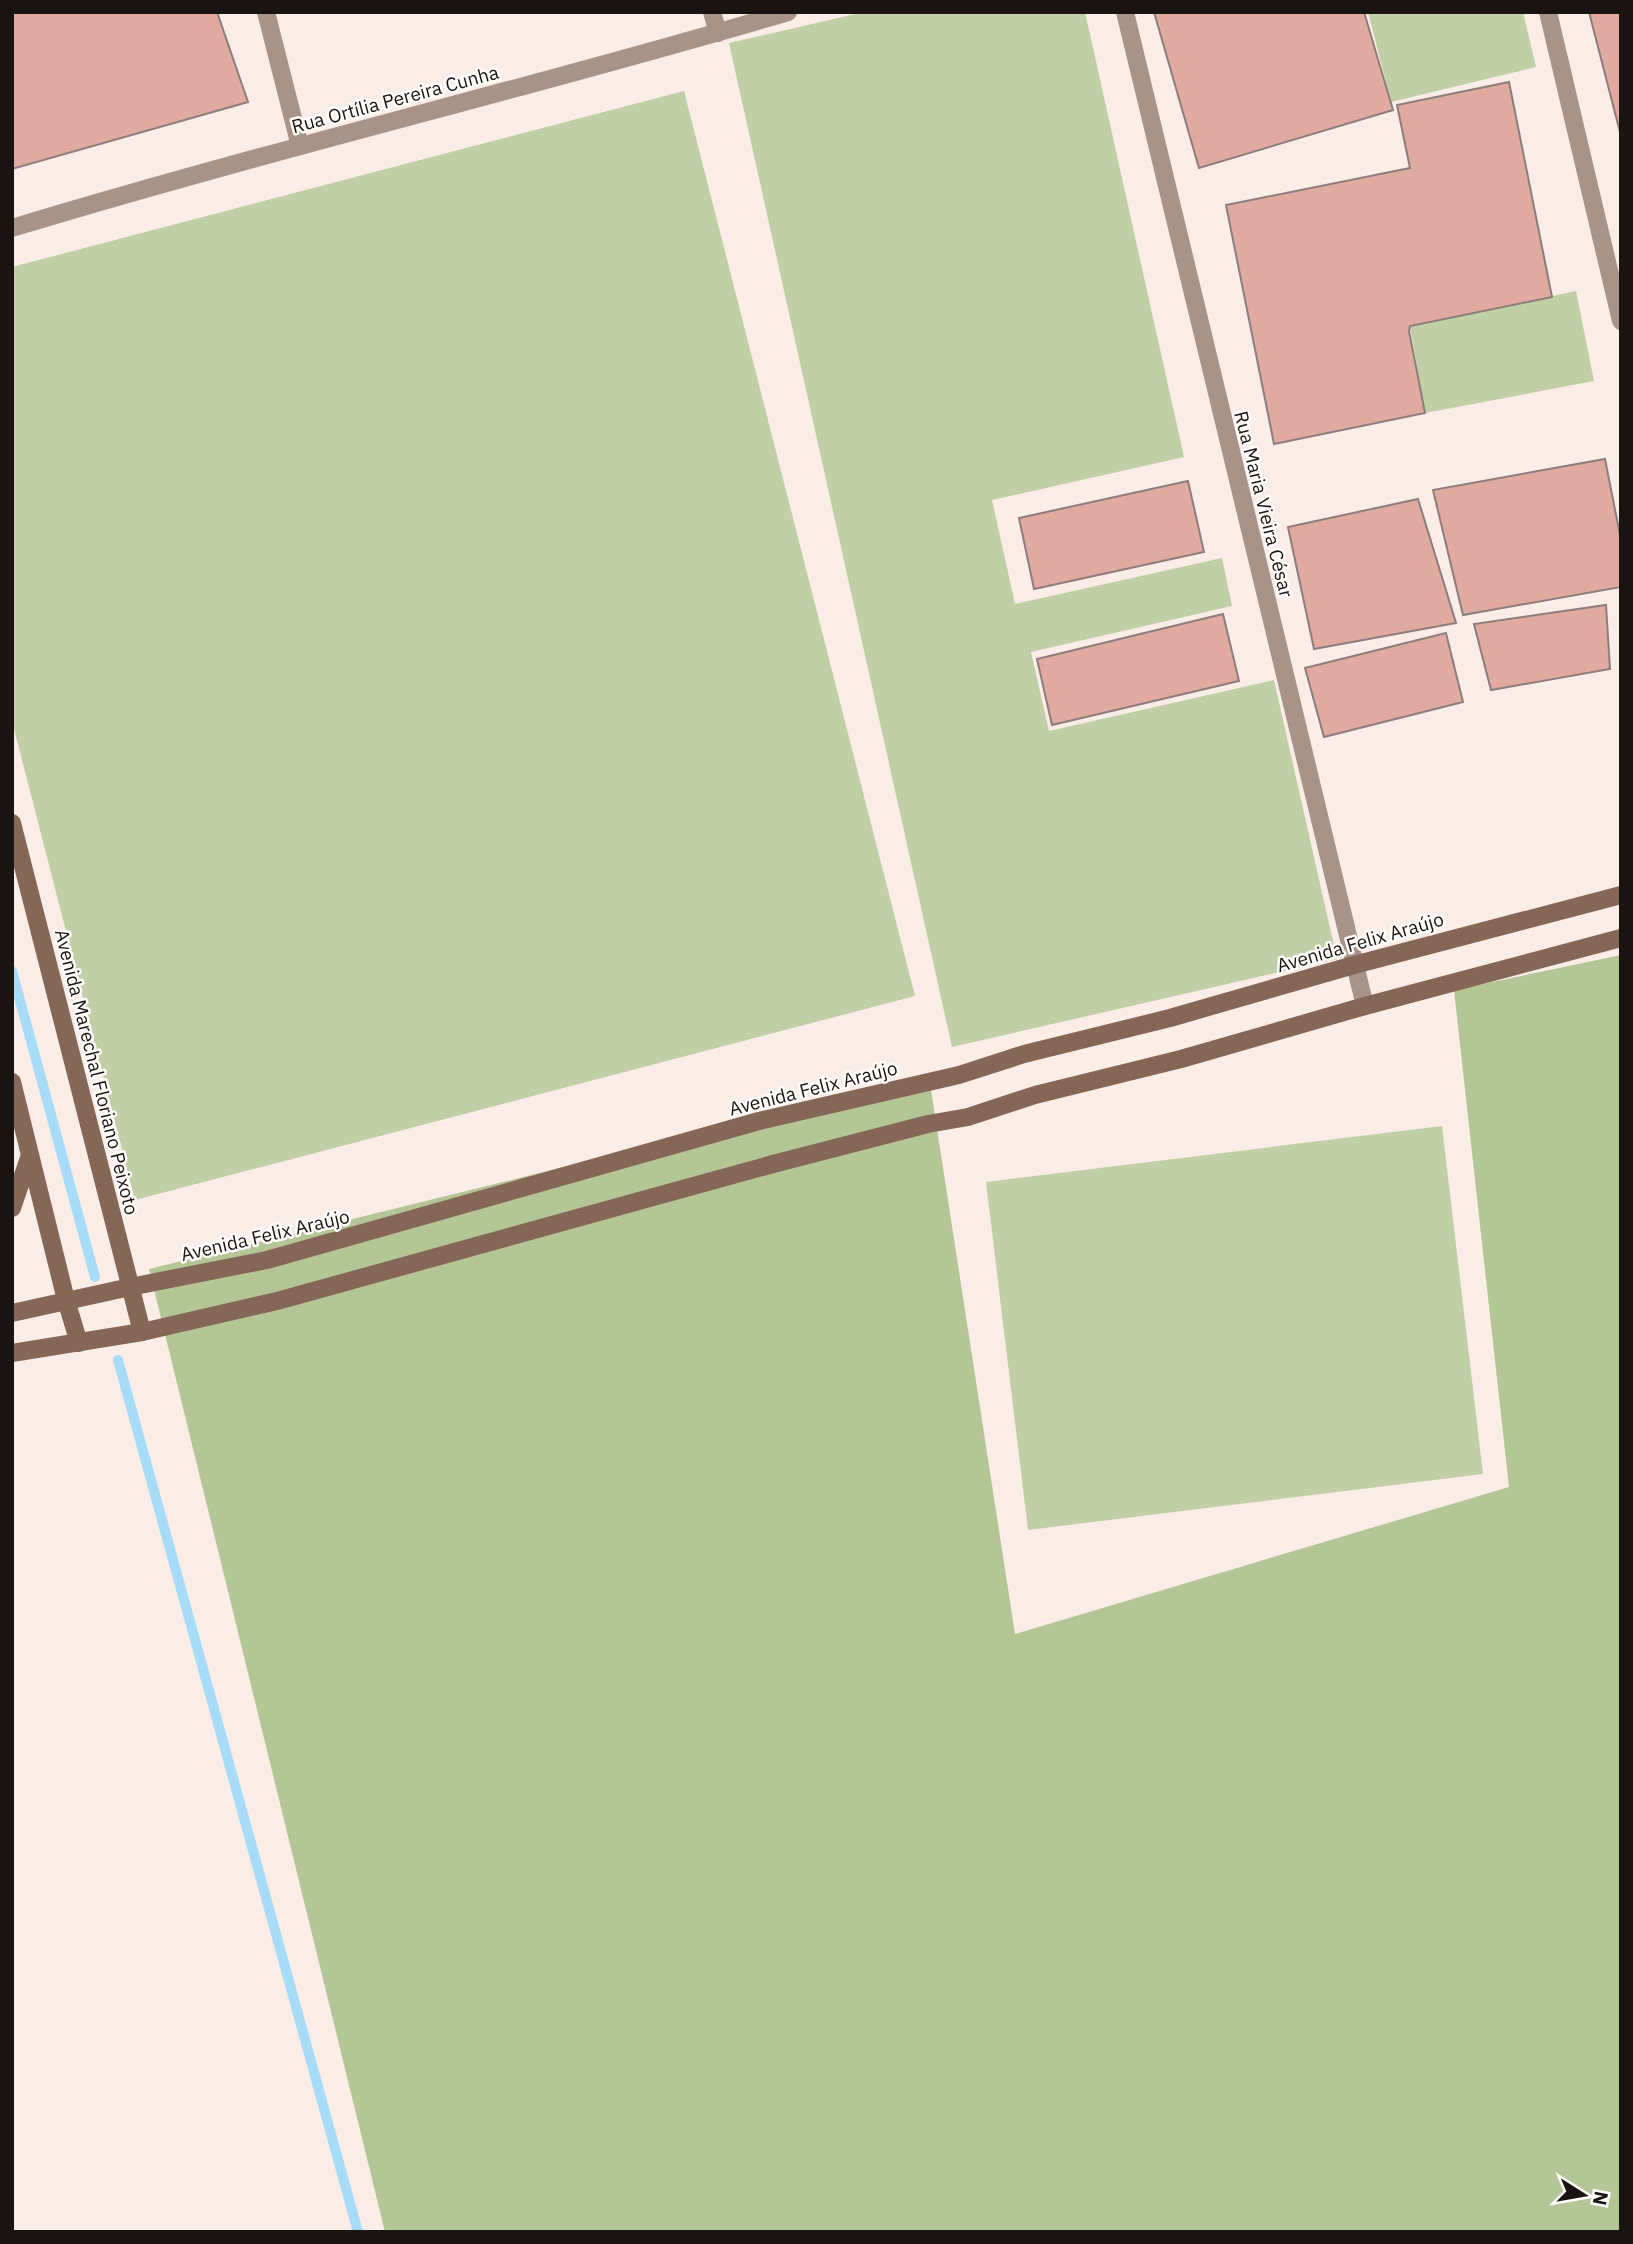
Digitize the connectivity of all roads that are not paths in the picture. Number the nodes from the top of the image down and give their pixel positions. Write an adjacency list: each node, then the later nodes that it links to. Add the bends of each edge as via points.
1 (266, 12): 7 (street)
2 (712, 12): 6 (street)
3 (788, 12): 6 (street, Rua Ortília Pereira Cunha)
4 (1125, 12): 13 (street, Rua Maria Vieira César)
5 (1548, 12): 9 (street)
6 (718, 33): 7 (street, Rua Ortília Pereira Cunha)
7 (300, 146): 8 (street, Rua Ortília Pereira Cunha)
8 (12, 228)
9 (1621, 321)
10 (12, 823): 18 (main road, Avenida Marechal Floriano Peixoto)
11 (1621, 895): 13 (main road, Avenida Felix Araújo)
12 (1621, 938): 14 (main road)
13 (1354, 965): 14 (street, Rua Maria Vieira César); 18 (main road, Avenida Felix Araújo, via 959,1075 759,1121 267,1260)
14 (1365, 1006): 21 (main road, via 968,1117 772,1164 277,1301)
15 (12, 1082): 16 (main road)
16 (30, 1155): 17 (main road); 19 (main road)
17 (12, 1208)
18 (130, 1287): 19 (main road, Avenida Felix Araújo); 21 (main road, Avenida Marechal Floriano Peixoto)
19 (66, 1300): 20 (main road, Avenida Felix Araújo); 22 (main road)
20 (12, 1312)
21 (142, 1332): 22 (main road)
22 (79, 1343): 23 (main road)
23 (12, 1353)

